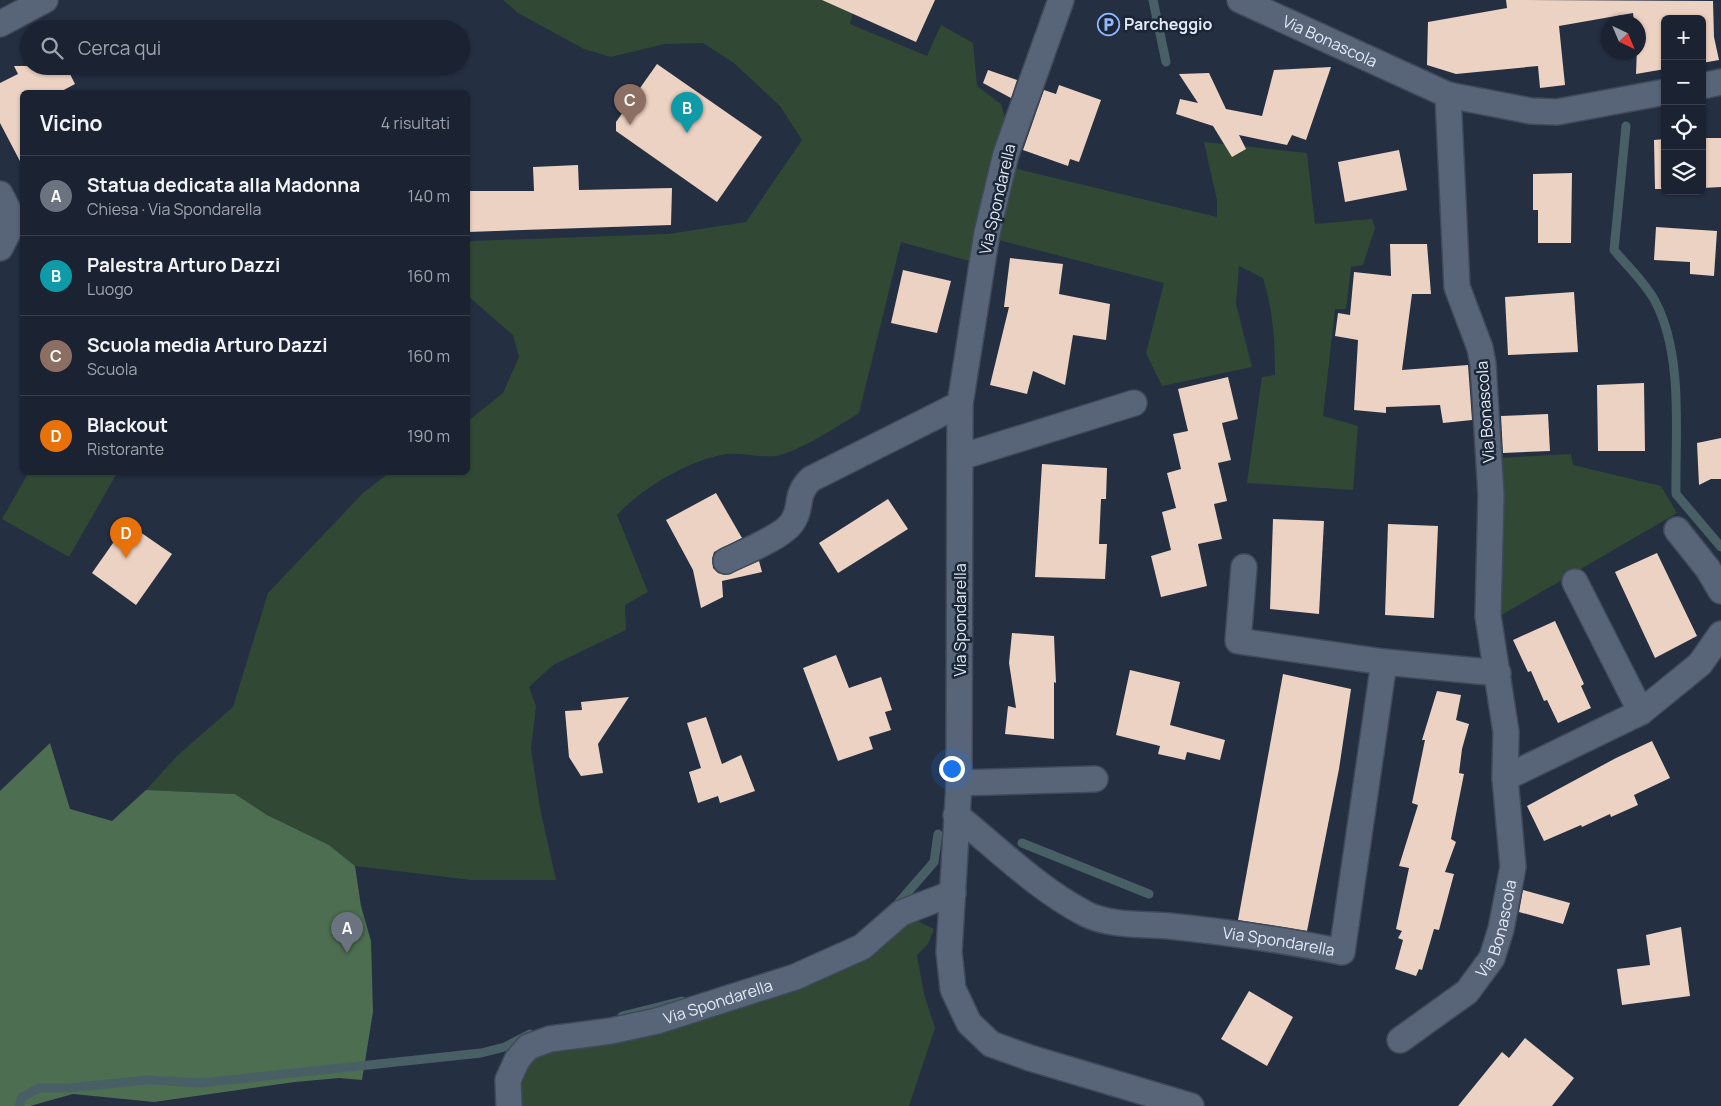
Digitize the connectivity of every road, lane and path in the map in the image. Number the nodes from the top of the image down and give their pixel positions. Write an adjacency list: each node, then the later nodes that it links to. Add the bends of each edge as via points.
1 (45, 0): 4 (street)
2 (1061, 0): 12 (street, Via Spondarella, via 1006,154 987,233)
3 (1240, 0): 8 (street, Via Bonascola)
4 (0, 24)
5 (1721, 82): 6 (street)
6 (1706, 85)
7 (1661, 93): 8 (street, Via Bonascola, via 1557,112 1531,111)
8 (1448, 95): 21 (street, Via Bonascola, via 1455,272 1483,364 1491,494 1488,616)
9 (0, 194): 10 (street, via 14,221)
10 (0, 248)
11 (1134, 403): 13 (street)
12 (960, 404): 13 (street, Via Spondarella); 15 (street, via 811,479 802,488 794,521 784,531)
13 (960, 457): 25 (street, Via Spondarella)
14 (1677, 530): 18 (street)
15 (726, 561)
16 (1244, 567): 20 (street, via 1238,641)
17 (1575, 582): 22 (street)
18 (1721, 591)
19 (1721, 634): 22 (street, via 1700,664)
20 (1384, 662): 21 (street); 26 (street, Via Spondarella, via 1342,952 1110,921 1088,915 1042,886)
21 (1498, 673): 23 (street, Via Bonascola, via 1506,732)
22 (1641, 712): 23 (street)
23 (1505, 778): 28 (street, Via Bonascola, via 1513,867 1492,958 1467,992)
24 (1095, 779): 25 (street)
25 (959, 783): 26 (street, Via Spondarella)
26 (956, 815): 27 (street, Via Spondarella)
27 (953, 893): 29 (street, Via Spondarella, via 950,952 953,989 969,1023 991,1044); 30 (street, Via Spondarella, via 901,913 862,947 795,977 657,1021 611,1032 550,1039 528,1047 508,1080)
28 (1400, 1040)
29 (1165, 1103): 31 (street, Via Spondarella)
30 (509, 1106)
31 (1191, 1106)

